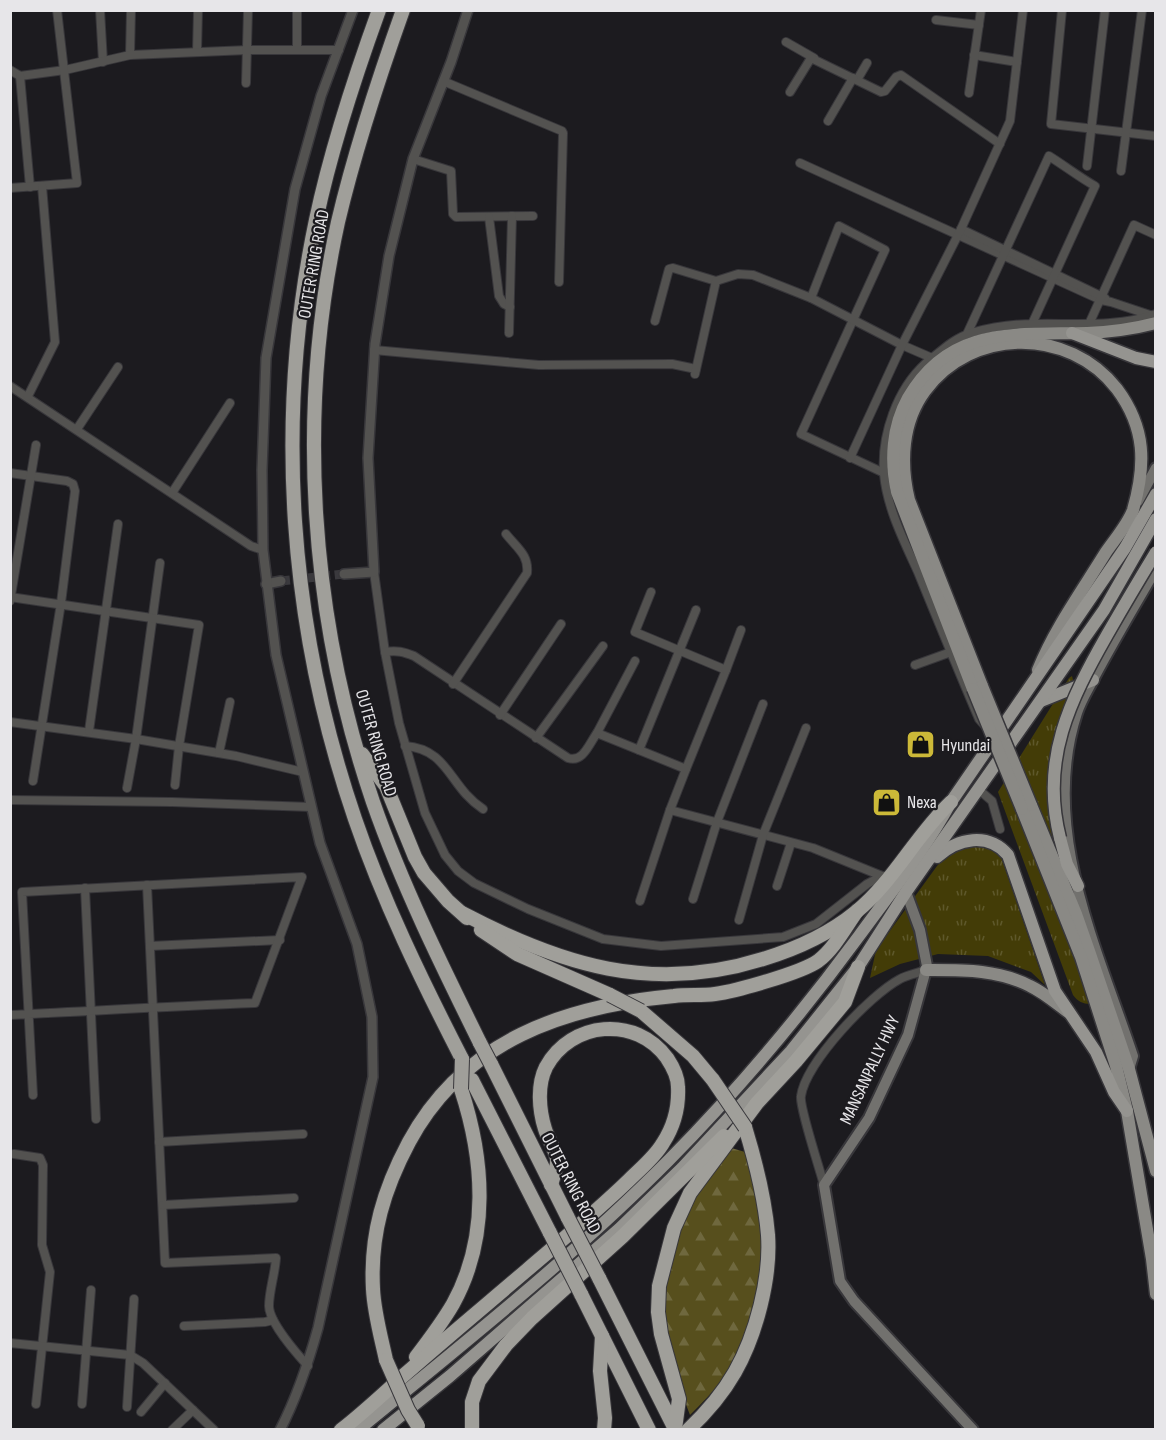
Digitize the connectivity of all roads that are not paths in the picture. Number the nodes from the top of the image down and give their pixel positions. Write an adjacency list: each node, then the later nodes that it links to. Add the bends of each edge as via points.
1 (57, 10): 30 (street)
2 (100, 10): 26 (street)
3 (131, 10): 23 (street)
4 (198, 10): 22 (street)
5 (248, 10): 19 (street)
6 (297, 10): 20 (street)
7 (353, 10): 21 (street)
8 (379, 10): 173 (highway, OUTER RING ROAD, via 338,133 311,242 296,354 292,479 297,552 315,674 359,830 383,892)
9 (403, 10): 130 (highway, OUTER RING ROAD, via 360,139 338,223 318,355 314,451 319,549 339,680)
10 (468, 10): 33 (street)
11 (981, 10): 17 (street)
12 (1023, 10): 27 (street)
13 (1062, 10): 38 (street, via 1051,124)
14 (1105, 10): 38 (street)
15 (1142, 10): 39 (street)
16 (936, 20): 17 (street)
17 (979, 25): 24 (street)
18 (786, 42): 25 (street)
19 (248, 50): 20 (street); 22 (street); 34 (street)
20 (297, 50): 21 (street)
21 (339, 50): 90 (street, via 321,96 295,189 266,358)
22 (197, 52): 23 (street)
23 (130, 55): 26 (street)
24 (974, 55): 27 (street); 36 (street)
25 (814, 58): 32 (street); 35 (street)
26 (104, 62): 30 (street)
27 (1017, 62): 41 (street, via 1010,121)
28 (867, 63): 32 (street)
29 (10, 70): 31 (street)
30 (65, 70): 31 (street); 46 (street, via 77,183)
31 (20, 76): 47 (street)
32 (855, 79): 37 (street); 41 (street, via 883,92 901,75)
33 (443, 81): 42 (street); 57 (street, via 562,131)
34 (246, 83)
35 (790, 92)
36 (969, 93)
37 (828, 122)
38 (1092, 129): 39 (street); 44 (street)
39 (1126, 132): 40 (street); 45 (street)
40 (1155, 136)
41 (1000, 144): 52 (street)
42 (413, 159): 51 (street, via 451,171 456,217); 70 (street, via 389,256)
43 (800, 163): 52 (street)
44 (1087, 166)
45 (1121, 171)
46 (42, 186): 47 (street); 75 (street, via 54,342)
47 (30, 187): 48 (street)
48 (10, 188)
49 (512, 216): 50 (street); 51 (street); 60 (street)
50 (533, 216)
51 (489, 217): 60 (street, via 499,296)
52 (960, 232): 54 (street); 69 (street)
53 (1155, 235): 59 (street, via 1134,225)
54 (1005, 253): 55 (street); 55 (street, via 1049,156 1095,186); 68 (street)
55 (1054, 276): 59 (street); 64 (street)
56 (716, 281): 58 (street, via 746,273); 63 (street, via 669,269); 70 (street, via 696,371 672,364 539,365)
57 (559, 282)
58 (811, 298): 62 (street); 62 (street, via 840,226 885,250)
59 (1102, 298): 61 (street); 65 (street)
60 (510, 307): 66 (street)
61 (1154, 318): 65 (street); 67 (main road, via 1123,330)
62 (854, 320): 69 (street); 79 (street, via 801,434)
63 (655, 321)
64 (1032, 324): 65 (street); 68 (street)
65 (1089, 324)
66 (509, 333)
67 (1072, 333): 72 (highway); 116 (main road, via 1003,334 960,349 922,379 898,421 893,463 897,492)
68 (968, 334): 71 (street)
69 (902, 345): 71 (street); 79 (street)
70 (374, 350): 94 (street, via 368,458)
71 (932, 358): 82 (street, via 903,390 891,416)
72 (1155, 362)
73 (118, 368): 77 (street)
74 (10, 386): 75 (street)
75 (28, 396): 77 (street)
76 (230, 403): 84 (street)
77 (77, 429): 84 (street)
78 (36, 445): 83 (street)
79 (850, 458): 82 (street)
80 (1155, 468): 86 (main road)
81 (10, 473): 83 (street)
82 (884, 473): 109 (street, via 894,516)
83 (30, 477): 99 (street); 100 (street, via 67,481 75,491)
84 (172, 493): 90 (street)
85 (1155, 494): 113 (highway, via 1125,548)
86 (1132, 512): 113 (main road, via 1049,644); 116 (main road, via 1142,452 1137,425 1112,382 1082,357 1049,344 998,345 969,355 933,381 917,404 907,433 905,484)
87 (1155, 519): 117 (highway, via 1104,610)
88 (118, 524): 101 (street)
89 (506, 534): 115 (street, via 526,558 527,573)
90 (263, 550): 97 (street)
91 (1155, 552): 156 (highway, bridge, via 1081,681 1065,719 1057,753 1055,810 1067,864)
92 (160, 563): 103 (street)
93 (1155, 569): 114 (main road)
94 (374, 572): 95 (street); 108 (street)
95 (344, 574)
96 (280, 581): 97 (street)
97 (266, 584): 136 (street, via 276,655)
98 (651, 592): 107 (street, via 635,633)
99 (11, 599): 100 (street)
100 (61, 603): 101 (street); 122 (street)
101 (107, 610): 103 (street); 124 (street)
102 (696, 610): 107 (street)
103 (153, 618): 128 (street); 129 (street, via 199,626)
104 (561, 624): 120 (street)
105 (741, 630): 112 (street)
106 (603, 646): 127 (street)
107 (680, 650): 112 (street); 132 (street)
108 (386, 652): 115 (street, via 414,656); 131 (street)
109 (951, 652): 111 (street); 126 (street, via 978,719)
110 (634, 661): 125 (street)
111 (915, 665)
112 (726, 670): 135 (street)
113 (1034, 680): 126 (highway)
114 (1093, 680): 117 (highway); 156 (main road, via 1077,710 1066,766 1064,808)
115 (453, 684): 120 (street)
116 (978, 688): 145 (main road, bridge)
117 (1041, 701): 137 (highway)
118 (230, 702): 133 (street)
119 (763, 704): 148 (street)
120 (500, 714): 127 (street)
121 (10, 722): 122 (street)
122 (41, 726): 124 (street); 138 (street)
123 (806, 728): 150 (street)
124 (89, 731): 128 (street)
125 (597, 733): 127 (street, via 579,759 574,760); 132 (street)
126 (997, 735): 134 (highway)
127 (536, 738)
128 (136, 739): 129 (street); 140 (street)
129 (179, 746): 133 (street); 139 (street)
130 (356, 746): 163 (highway, via 386,786 424,873 472,923); 185 (highway, OUTER RING ROAD, bridge, via 381,823 438,959)
131 (405, 746): 146 (street, via 423,748 436,757 466,796); 153 (street, via 425,813 445,855 458,871 528,909 603,939 661,946 783,938 816,924 867,884)
132 (639, 750): 135 (street)
133 (219, 753): 136 (street)
134 (978, 764): 137 (highway); 143 (highway)
135 (686, 769): 147 (street)
136 (303, 772): 144 (street)
137 (990, 772): 141 (highway)
138 (33, 781)
139 (175, 785)
140 (127, 788)
141 (978, 789): 149 (street, via 992,801); 152 (highway)
142 (10, 800): 144 (street)
143 (951, 802): 153 (highway); 177 (highway, via 933,836 813,998)
144 (311, 807): 199 (street, via 357,944 372,1017 373,1077)
145 (1026, 807): 174 (main road, via 1076,914); 178 (main road, via 1082,957)
146 (483, 809)
147 (670, 810): 148 (street); 160 (street)
148 (717, 822): 150 (street); 159 (street)
149 (1000, 829)
150 (763, 835): 151 (street); 162 (street)
151 (791, 843): 153 (street); 155 (street)
152 (920, 873): 158 (highway); 170 (highway, via 948,847 960,842 980,840 1002,848 1008,855 1055,992)
153 (886, 876): 161 (highway)
154 (147, 885): 157 (street); 164 (street, via 302,877); 165 (street)
155 (777, 886)
156 (1078, 886): 174 (main road, via 1133,1056)
157 (85, 888): 169 (street); 171 (street, via 22,892)
158 (906, 892): 166 (highway); 167 (main road, MANSANPALLY HWY, via 920,930)
159 (693, 899)
160 (640, 901)
161 (857, 912): 163 (highway, via 791,950 738,967 690,975 608,969); 208 (highway, bridge, via 827,953 808,967 717,994 619,1003 555,1019 503,1043 448,1086 420,1121 393,1171 381,1203 374,1247 372,1289 386,1360)
162 (738, 920)
163 (498, 937): 219 (highway, bridge, via 517,954 641,1011 693,1056 745,1127 764,1197 766,1273 755,1326 735,1373)
164 (280, 940): 165 (street); 168 (street, via 255,1003)
165 (150, 946): 168 (street)
166 (858, 967): 176 (highway, via 844,1002); 180 (highway, via 791,1051)
167 (926, 970): 170 (main road, via 968,969 1001,974 1031,986); 186 (main road, MANSANPALLY HWY, via 908,1035 869,1118); 186 (street, via 900,979 870,1001 810,1072 800,1098)
168 (153, 1007): 169 (street); 182 (street)
169 (91, 1011): 171 (street); 179 (street)
170 (1068, 1012): 178 (highway)
171 (28, 1014): 172 (street); 175 (street)
172 (10, 1015)
173 (462, 1059): 194 (highway, OUTER RING ROAD, bridge); 200 (highway, bridge, via 461,1089 479,1173 476,1234 453,1303)
174 (1129, 1069): 184 (main road)
175 (33, 1095)
176 (757, 1103): 210 (highway, via 690,1193 674,1228 659,1286 660,1334 679,1399); 216 (highway, via 624,1236 507,1345 479,1381 472,1402)
177 (718, 1108): 180 (highway); 202 (highway, via 602,1224)
178 (1127, 1111): 190 (main road)
179 (96, 1119)
180 (729, 1119): 215 (highway, via 619,1229)
181 (303, 1134): 182 (street)
182 (159, 1142): 188 (street)
183 (14, 1154): 196 (street, via 40,1158 44,1165 42,1245 50,1272)
184 (1155, 1171)
185 (551, 1185): 200 (highway, via 557,1160 540,1107 545,1070 552,1057 582,1033 597,1029 616,1028 652,1042 673,1067 678,1082 677,1114 663,1144 607,1202); 210 (highway, OUTER RING ROAD, bridge)
186 (824, 1185): 220 (main road, via 840,1281)
187 (294, 1198): 188 (street)
188 (163, 1205): 192 (street, via 165,1263 276,1258 269,1309)
189 (91, 1290): 197 (street)
190 (1155, 1293)
191 (134, 1299): 198 (street)
192 (273, 1320): 193 (street); 199 (street)
193 (184, 1326)
194 (602, 1335): 217 (highway); 218 (highway, OUTER RING ROAD)
195 (10, 1343): 196 (street)
196 (43, 1347): 197 (street); 203 (street)
197 (87, 1352): 198 (street); 204 (street)
198 (130, 1355): 201 (street); 205 (street)
199 (308, 1366): 213 (street)
200 (401, 1377): 202 (highway)
201 (165, 1383): 206 (street); 207 (street)
202 (385, 1401): 209 (highway); 214 (highway)
203 (36, 1404)
204 (82, 1404)
205 (127, 1407)
206 (193, 1410): 211 (street); 212 (street)
207 (141, 1412)
208 (420, 1428)
209 (342, 1429)
210 (676, 1429)
211 (172, 1430)
212 (214, 1430)
213 (280, 1430)
214 (358, 1430)
215 (382, 1430)
216 (472, 1430)
217 (604, 1430)
218 (649, 1430)
219 (688, 1430)
220 (973, 1430)

